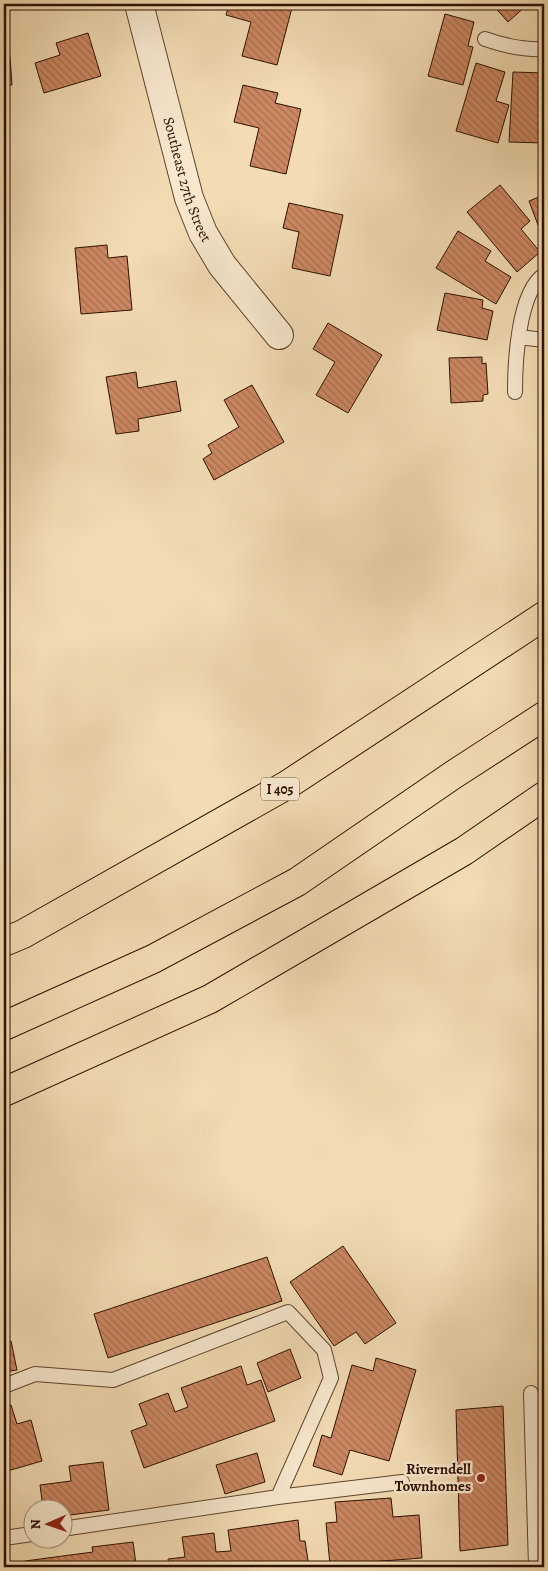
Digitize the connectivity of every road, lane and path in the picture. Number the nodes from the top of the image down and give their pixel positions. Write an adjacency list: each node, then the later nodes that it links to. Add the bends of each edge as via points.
1 (139, 4): 5 (street, Southeast 27th Street, via 189,198 203,233 222,265)
2 (485, 39): 3 (lane, via 511,48)
3 (544, 49)
4 (544, 275): 6 (lane, via 527,297)
5 (279, 335)
6 (518, 337): 7 (lane); 8 (lane)
7 (544, 340)
8 (515, 392)
9 (544, 616): 12 (highway, I 405, via 287,785 24,934)
10 (544, 716): 13 (highway, via 297,882 153,959)
11 (544, 796): 14 (highway, via 464,851 210,999)
12 (4, 942)
13 (4, 1026)
14 (4, 1092)
15 (4, 1386): 18 (lane, via 35,1374 113,1380 288,1312 324,1350 331,1378)
16 (532, 1393): 22 (lane)
17 (402, 1482): 18 (lane)
18 (278, 1498): 19 (lane)
19 (72, 1529)
20 (22, 1535): 21 (lane)
21 (4, 1538)
22 (536, 1567)

